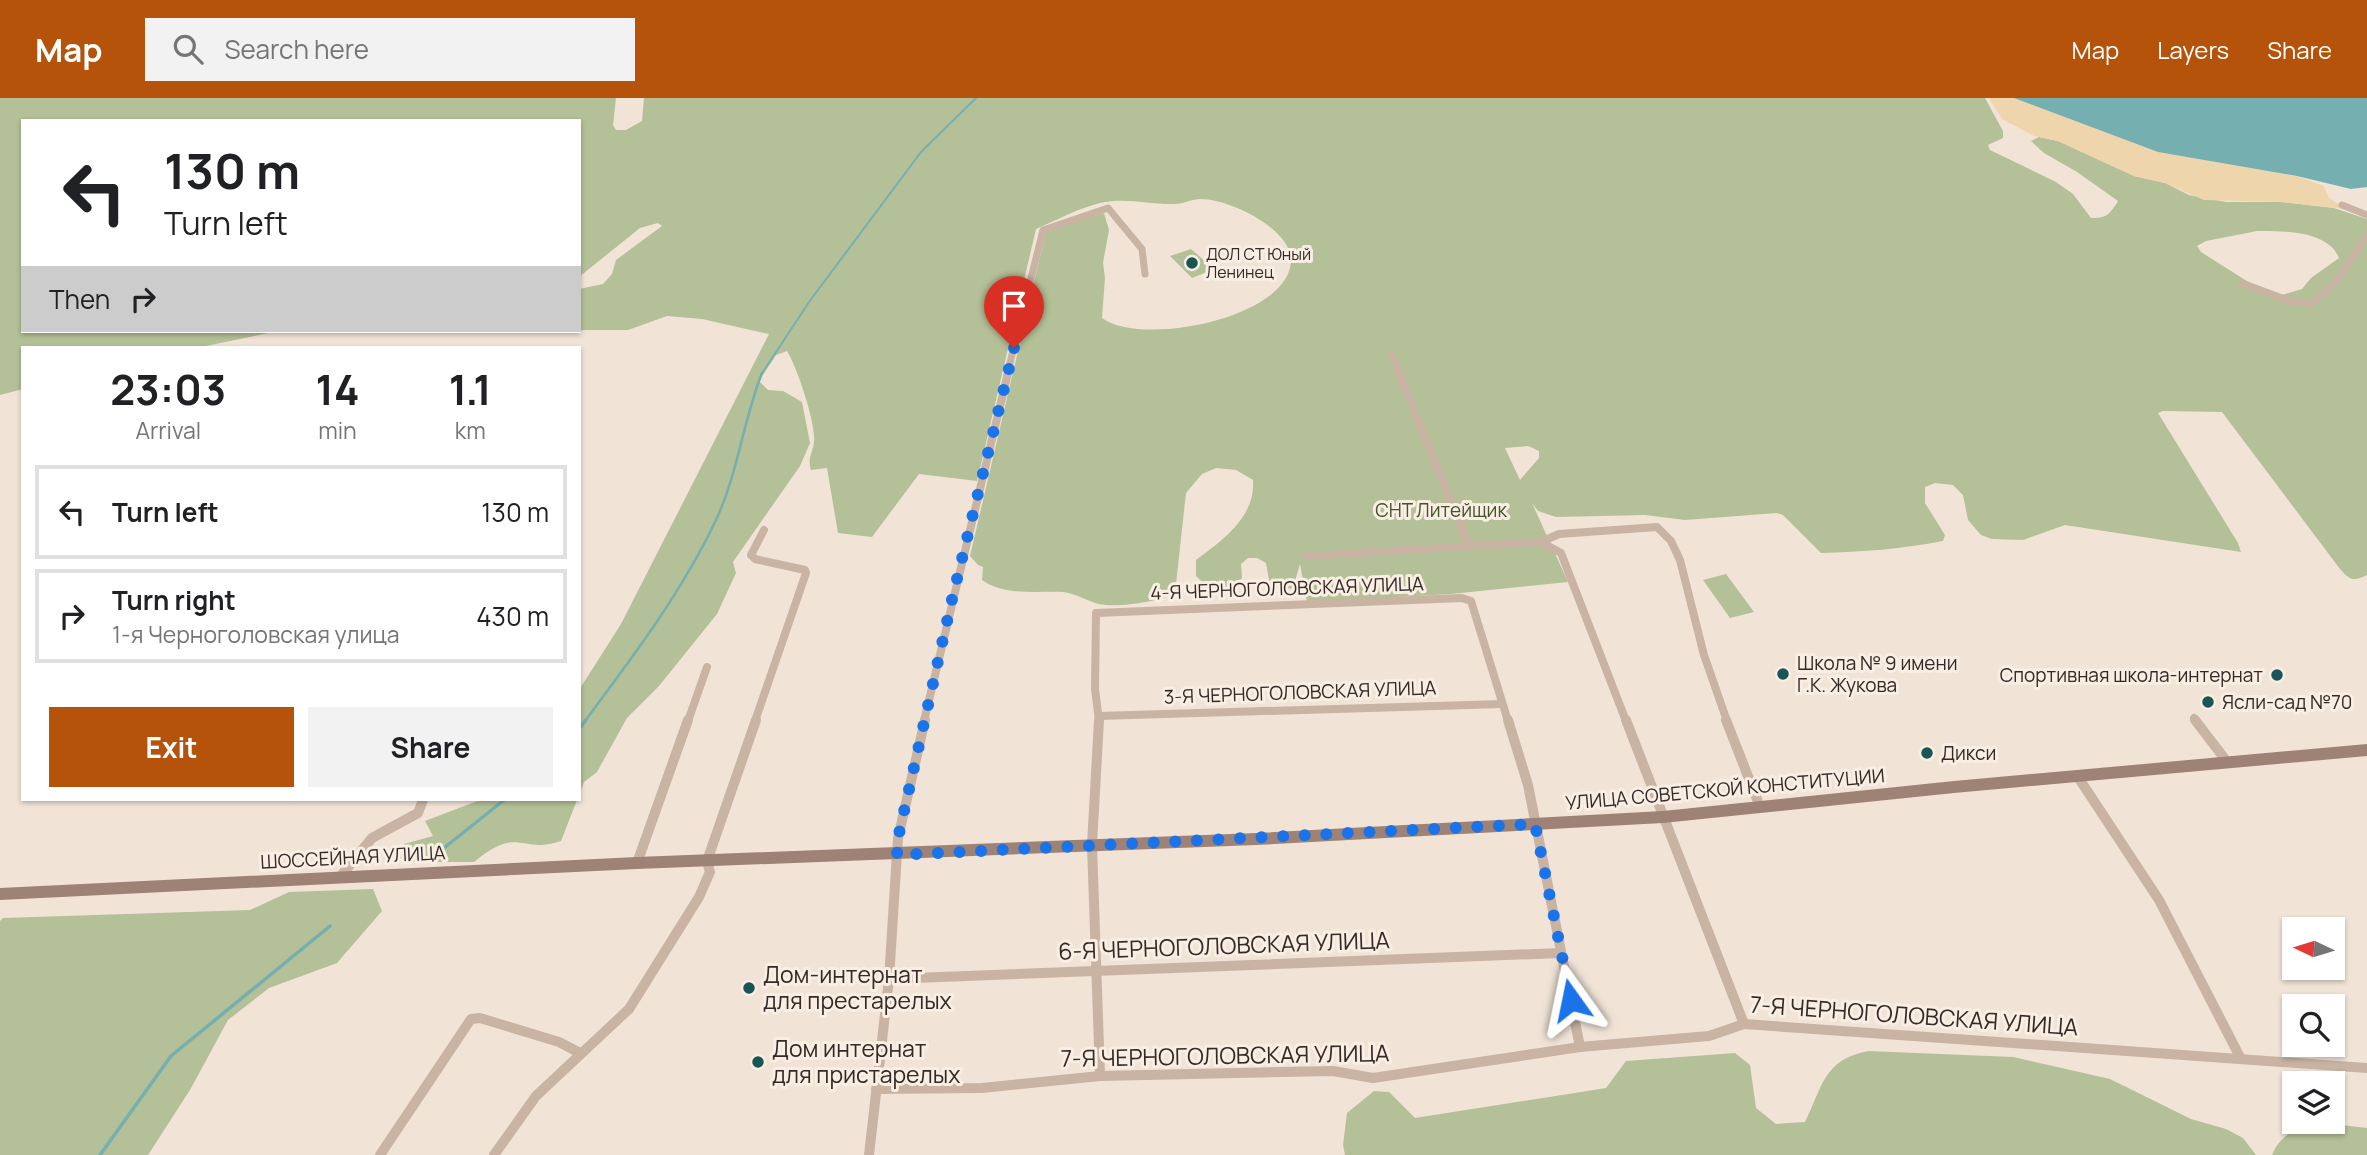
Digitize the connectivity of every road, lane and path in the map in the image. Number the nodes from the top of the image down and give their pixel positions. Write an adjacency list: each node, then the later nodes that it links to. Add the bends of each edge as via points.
1 (2342, 205): 2 (street)
2 (2367, 215)
3 (2367, 235): 5 (street, via 2337,280 2312,303 2293,302)
4 (1145, 274): 12 (street, via 1142,248 1108,208 1043,230)
5 (2242, 283)
6 (1392, 355): 9 (street)
7 (764, 530): 26 (street, via 751,555 806,573)
8 (1541, 542): 9 (street); 21 (street, via 1559,534 1651,526 1666,532 1684,573 1703,658 1722,714); 22 (street, via 1561,553)
9 (1469, 546): 10 (street)
10 (1306, 556)
11 (941, 593): 12 (street)
12 (953, 595): 25 (street)
13 (707, 667): 27 (street)
14 (1502, 704): 15 (street, 3-Я ЧЕРНОГОЛОВСКАЯ УЛИЦА); 15 (street, 4-Я ЧЕРНОГОЛОВСКАЯ УЛИЦА, via 1475,607 1462,598 1096,613); 23 (street, via 1528,785)
15 (1099, 716): 24 (street)
16 (2194, 718): 18 (street)
17 (2367, 750): 18 (street, УЛИЦА СОВЕТСКОЙ КОНСТИТУЦИИ)
18 (2228, 763): 19 (street, УЛИЦА СОВЕТСКОЙ КОНСТИТУЦИИ)
19 (2078, 777): 21 (street, УЛИЦА СОВЕТСКОЙ КОНСТИТУЦИИ); 36 (street, via 2159,900)
20 (423, 801): 28 (street, via 418,813 372,838)
21 (1760, 807): 22 (street, УЛИЦА СОВЕТСКОЙ КОНСТИТУЦИИ)
22 (1663, 817): 23 (street, УЛИЦА СОВЕТСКОЙ КОНСТИТУЦИИ); 33 (street)
23 (1535, 824): 24 (street, УЛИЦА СОВЕТСКОЙ КОНСТИТУЦИИ); 30 (street)
24 (1092, 845): 25 (street, УЛИЦА СОВЕТСКОЙ КОНСТИТУЦИИ); 31 (street)
25 (897, 855): 26 (street, УЛИЦА СОВЕТСКОЙ КОНСТИТУЦИИ); 32 (street)
26 (708, 861): 27 (street, ШОССЕЙНАЯ УЛИЦА); 35 (street, via 710,872 699,897 629,1009)
27 (637, 863): 28 (street, ШОССЕЙНАЯ УЛИЦА)
28 (340, 877): 29 (street, ШОССЕЙНАЯ УЛИЦА)
29 (0, 894)
30 (1561, 953): 31 (street, 6-Я ЧЕРНОГОЛОВСКАЯ УЛИЦА); 34 (street)
31 (1098, 973): 32 (street, 6-Я ЧЕРНОГОЛОВСКАЯ УЛИЦА); 38 (street)
32 (889, 979): 39 (street)
33 (1744, 1024): 34 (street, 7-Я ЧЕРНОГОЛОВСКАЯ УЛИЦА, via 1709,1036); 36 (street, 7-Я ЧЕРНОГОЛОВСКАЯ УЛИЦА)
34 (1580, 1047): 38 (street, 7-Я ЧЕРНОГОЛОВСКАЯ УЛИЦА, via 1373,1078 1333,1071)
35 (580, 1053): 40 (street, via 559,1042 471,1019); 41 (street, via 537,1096)
36 (2241, 1059): 37 (street, 7-Я ЧЕРНОГОЛОВСКАЯ УЛИЦА)
37 (2367, 1068)
38 (1100, 1076): 39 (street, 7-Я ЧЕРНОГОЛОВСКАЯ УЛИЦА, via 982,1088)
39 (876, 1089): 42 (street)
40 (380, 1155)
41 (494, 1155)
42 (869, 1155)

